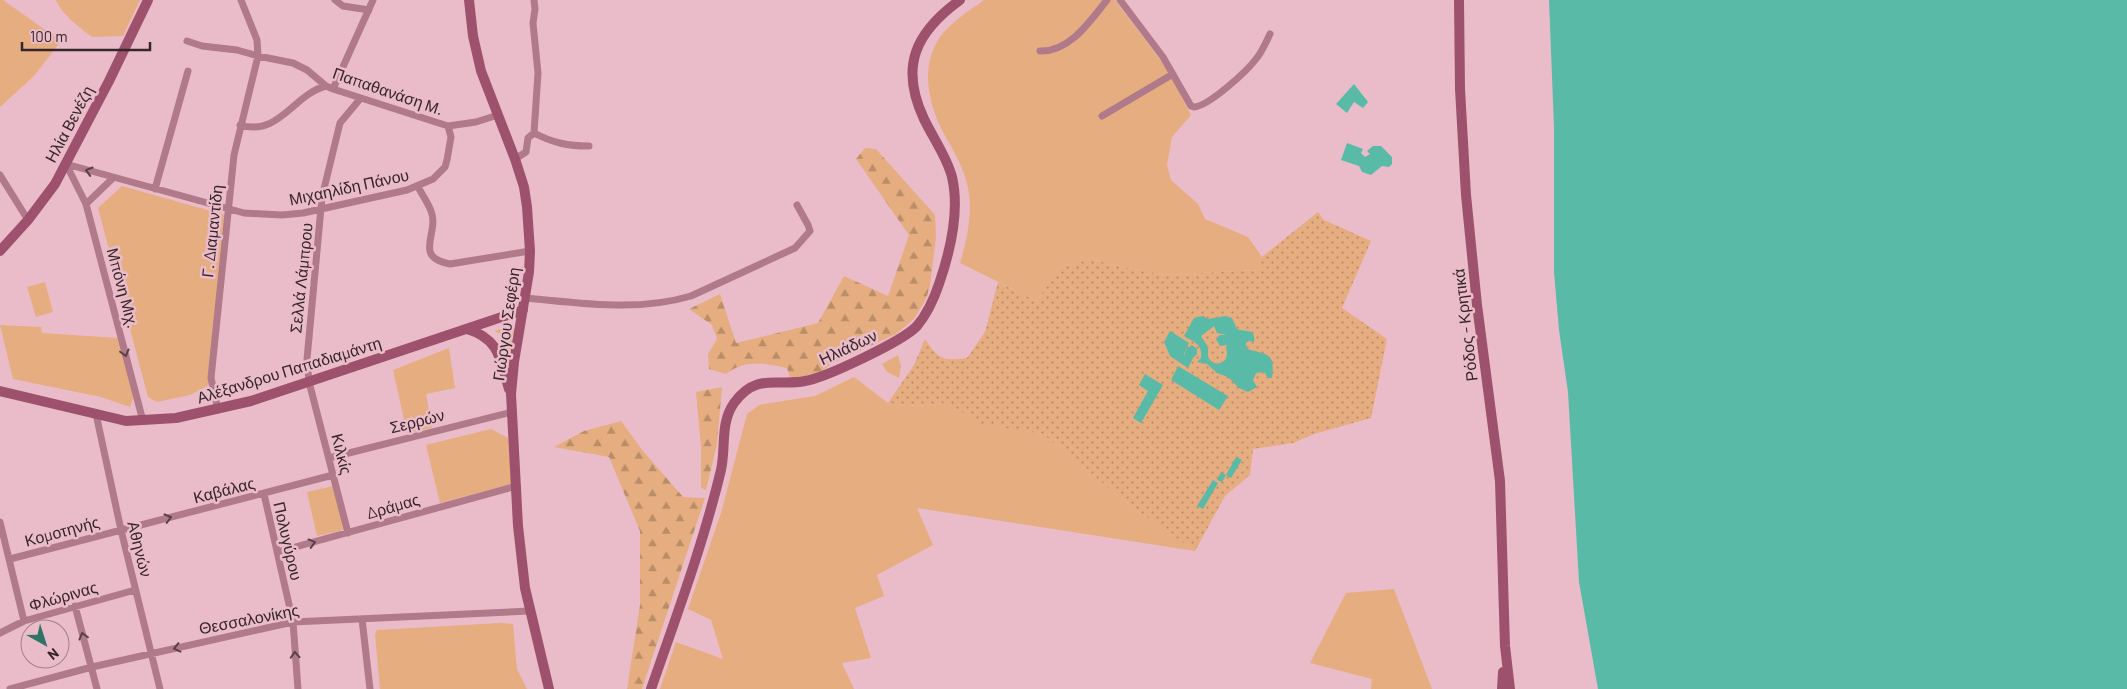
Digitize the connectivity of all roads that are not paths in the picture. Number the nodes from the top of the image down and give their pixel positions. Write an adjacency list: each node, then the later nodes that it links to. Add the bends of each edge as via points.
1 (148, 0): 27 (street, Ηλία Βενέζη)
2 (241, 0): 15 (street, via 257,40)
3 (335, 0): 11 (street, via 343,6)
4 (373, 0): 11 (street)
5 (469, 0): 20 (street, Γιώργου Σεφέρη, via 477,55)
6 (534, 0): 24 (street, via 538,73)
7 (960, 0): 76 (street, Ηλιάδων, via 928,28 920,41 913,67 915,93 948,167 954,190 952,235 930,307 910,332 865,356 803,382 758,384 734,403 725,424 722,468 689,581)
8 (1107, 0): 14 (street, via 1087,25 1065,44 1050,52)
9 (1120, 0): 17 (street)
10 (1459, 0): 67 (street, Ρόδος - Κρητικά, via 1466,195 1500,481)
11 (369, 10): 18 (street)
12 (1270, 34): 17 (street, via 1257,58 1236,81 1198,107 1191,106)
13 (187, 41): 15 (street, Παπαθανάση Μ.)
14 (1040, 52)
15 (258, 56): 18 (street, Παπαθανάση Μ., via 293,63); 22 (street, Γ. Διαμαντίδη)
16 (188, 71): 31 (street)
17 (1173, 74): 21 (street)
18 (329, 87): 19 (street, Παπαθανάση Μ.); 22 (street, via 316,89 276,120 260,127)
19 (360, 98): 23 (street, Παπαθανάση Μ.); 35 (street, Σελλά Λάμπρου, via 340,123)
20 (498, 115): 23 (street, Παπαθανάση Μ.); 26 (street, Γιώργου Σεφέρη)
21 (1102, 116)
22 (240, 125): 34 (street, Γ. Διαμαντίδη)
23 (448, 126): 30 (street, Μιχαηλίδη Πάνου, via 451,146 445,167)
24 (534, 133): 25 (street, via 550,142); 26 (street, via 528,138 526,152)
25 (589, 146)
26 (515, 159): 38 (street, Γιώργου Σεφέρη, via 524,187)
27 (66, 164): 29 (street, Μιχαηλίδη Πάνου, one-way to 27); 32 (street, Μπόνη Μιχ.); 36 (street, Ηλία Βενέζη)
28 (0, 175): 36 (street)
29 (113, 178): 31 (street, Μιχαηλίδη Πάνου); 32 (street)
30 (418, 187): 35 (street, Μιχαηλίδη Πάνου); 38 (street, via 431,211 429,248 438,262 450,264)
31 (155, 189): 34 (street, Μιχαηλίδη Πάνου)
32 (86, 204): 48 (street, Μπόνη Μιχ., one-way to 48)
33 (797, 205): 39 (street, via 810,231 800,244 691,296 676,301 620,306)
34 (228, 208): 35 (street, Μιχαηλίδη Πάνου, via 244,213 282,215); 45 (street, Γ. Διαμαντίδη, via 211,378)
35 (322, 208): 42 (street, Σελλά Λάμπρου, via 307,359)
36 (28, 220): 37 (street, Ηλία Βενέζη)
37 (0, 251)
38 (530, 251): 39 (street, Γιώργου Σεφέρη)
39 (526, 298): 40 (street, Γιώργου Σεφέρη)
40 (524, 310): 41 (street, Αλέξανδρου Παπαδιαμάντη); 44 (street, Γιώργου Σεφέρη)
41 (467, 329): 42 (street, Αλέξανδρου Παπαδιαμάντη); 44 (street, via 486,337 495,348)
42 (310, 382): 45 (street, Αλέξανδρου Παπαδιαμάντη); 49 (street, Κιλκίς)
43 (0, 391): 47 (street, Αλέξανδρου Παπαδιαμάντη)
44 (511, 394): 46 (street, Γιώργου Σεφέρη)
45 (218, 410): 48 (street, Αλέξανδρου Παπαδιαμάντη)
46 (512, 412): 49 (street, Σερρών); 51 (street, Γιώργου Σεφέρη)
47 (96, 414): 48 (street, Αλέξανδρου Παπαδιαμάντη, via 126,421); 54 (street, Αθηνών)
48 (144, 421)
49 (329, 458): 50 (street, Κιλκίς)
50 (333, 476): 52 (street, Καβάλας); 55 (street, Κιλκίς)
51 (517, 486): 55 (street, Δράμας); 60 (street, Γιώργου Σεφέρη, via 518,526)
52 (264, 494): 54 (street, Καβάλας, one-way to 52); 56 (street, Πολυγύρου)
53 (0, 522): 57 (street)
54 (121, 530): 57 (street, Κομοτηνής); 58 (street, Αθηνών)
55 (348, 533): 56 (street, Δράμας, one-way to 55)
56 (277, 552): 64 (street, Πολυγύρου)
57 (10, 559): 61 (street)
58 (136, 590): 59 (street, Φλώρινας); 68 (street, Αθηνών)
59 (75, 606): 62 (street, Φλώρινας); 69 (street, one-way to 59)
60 (529, 611): 63 (street, Θεσσαλονίκης); 75 (street, Γιώργου Σεφέρη)
61 (24, 619)
62 (31, 619)
63 (362, 619): 64 (street, Θεσσαλονίκης); 74 (street)
64 (293, 622): 68 (street, Θεσσαλονίκης, one-way to 68); 73 (street, Πολυγύρου, one-way to 64)
65 (20, 623): 66 (street, Φλώρινας)
66 (0, 633)
67 (1505, 646): 77 (street); 78 (street)
68 (152, 653): 69 (street, Θεσσαλονίκης); 72 (street, Αθηνών)
69 (92, 667): 70 (street, Θεσσαλονίκης); 71 (street)
70 (10, 689)
71 (97, 689)
72 (160, 689)
73 (298, 689)
74 (370, 689)
75 (549, 689)
76 (651, 689)
77 (1502, 689)
78 (1510, 689)

